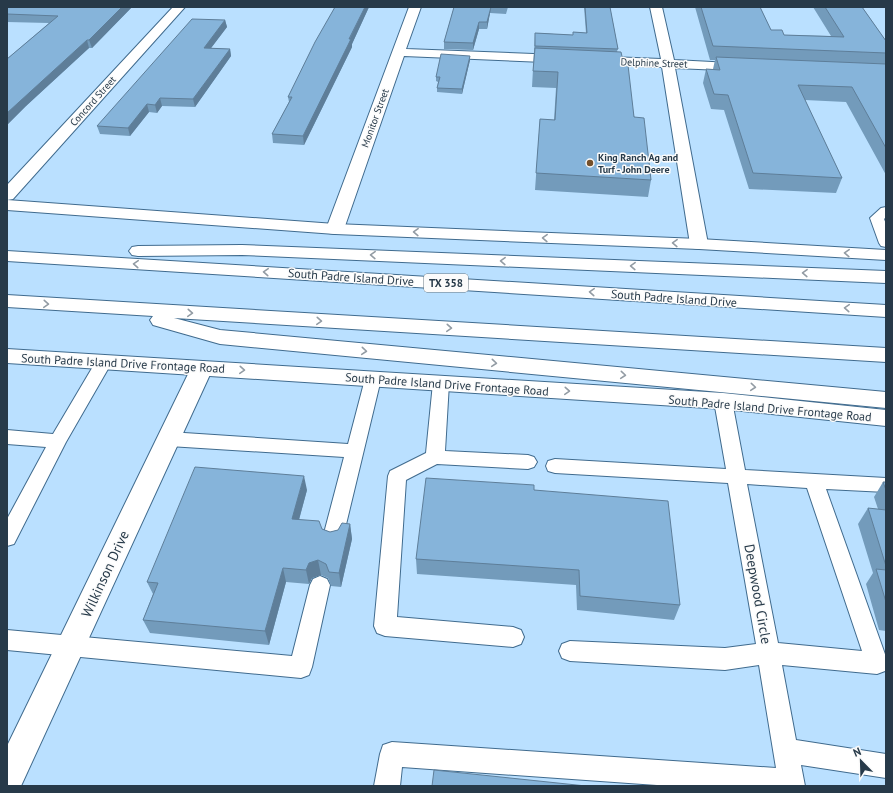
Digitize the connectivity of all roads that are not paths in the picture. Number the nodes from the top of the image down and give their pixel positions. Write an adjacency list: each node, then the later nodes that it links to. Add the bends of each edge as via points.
1 (179, 7): 7 (main road, Concord Street)
2 (415, 7): 4 (main road, Monitor Street)
3 (656, 7): 5 (main road)
4 (398, 52): 5 (main road, Delphine Street); 10 (main road, Monitor Street)
5 (668, 63): 6 (main road, Delphine Street); 12 (main road)
6 (761, 67)
7 (7, 195)
8 (7, 205): 10 (main road)
9 (886, 211): 11 (lane, via 877,218)
10 (335, 229): 12 (main road, one-way to 10)
11 (886, 243)
12 (699, 244): 14 (main road, one-way to 12)
13 (7, 252): 16 (main road, one-way to 13, via 242,250)
14 (886, 255)
15 (7, 256): 19 (main road, South Padre Island Drive / TX 358, one-way to 15)
16 (886, 277)
17 (7, 301): 18 (main road, one-way to 18)
18 (120, 308): 20 (main road, one-way to 20); 26 (main road, one-way to 26, via 220,337)
19 (886, 311)
20 (886, 355)
21 (7, 356): 22 (main road, South Padre Island Drive Frontage Road)
22 (104, 362): 23 (main road, South Padre Island Drive Frontage Road); 31 (lane)
23 (202, 368): 24 (main road, South Padre Island Drive Frontage Road, one-way to 24); 30 (main road, Wilkinson Drive)
24 (373, 379): 25 (main road, South Padre Island Drive Frontage Road); 32 (lane)
25 (441, 383): 27 (main road, South Padre Island Drive Frontage Road, one-way to 27); 33 (lane)
26 (886, 400)
27 (723, 402): 28 (main road, South Padre Island Drive Frontage Road); 36 (lane, Deepwood Circle)
28 (886, 418)
29 (7, 437): 31 (lane)
30 (169, 439): 32 (lane); 44 (main road, Wilkinson Drive)
31 (58, 441): 40 (lane)
32 (355, 451): 39 (lane)
33 (435, 457): 34 (lane); 42 (lane, via 398,476 385,626)
34 (528, 462)
35 (555, 466): 36 (lane)
36 (736, 476): 37 (lane); 46 (lane, Deepwood Circle)
37 (814, 481): 38 (lane); 46 (lane, via 877,662)
38 (886, 485)
39 (332, 537)
40 (7, 538)
41 (320, 585): 44 (lane, via 301,667)
42 (513, 637)
43 (7, 640): 44 (lane)
44 (70, 648): 49 (main road, Wilkinson Drive)
45 (570, 651): 46 (lane, via 725,659)
46 (769, 653): 47 (lane, Deepwood Circle)
47 (787, 751): 48 (lane); 50 (lane, Deepwood Circle)
48 (886, 766)
49 (7, 781)
50 (792, 784): 51 (lane, via 392,754)
51 (387, 786)

